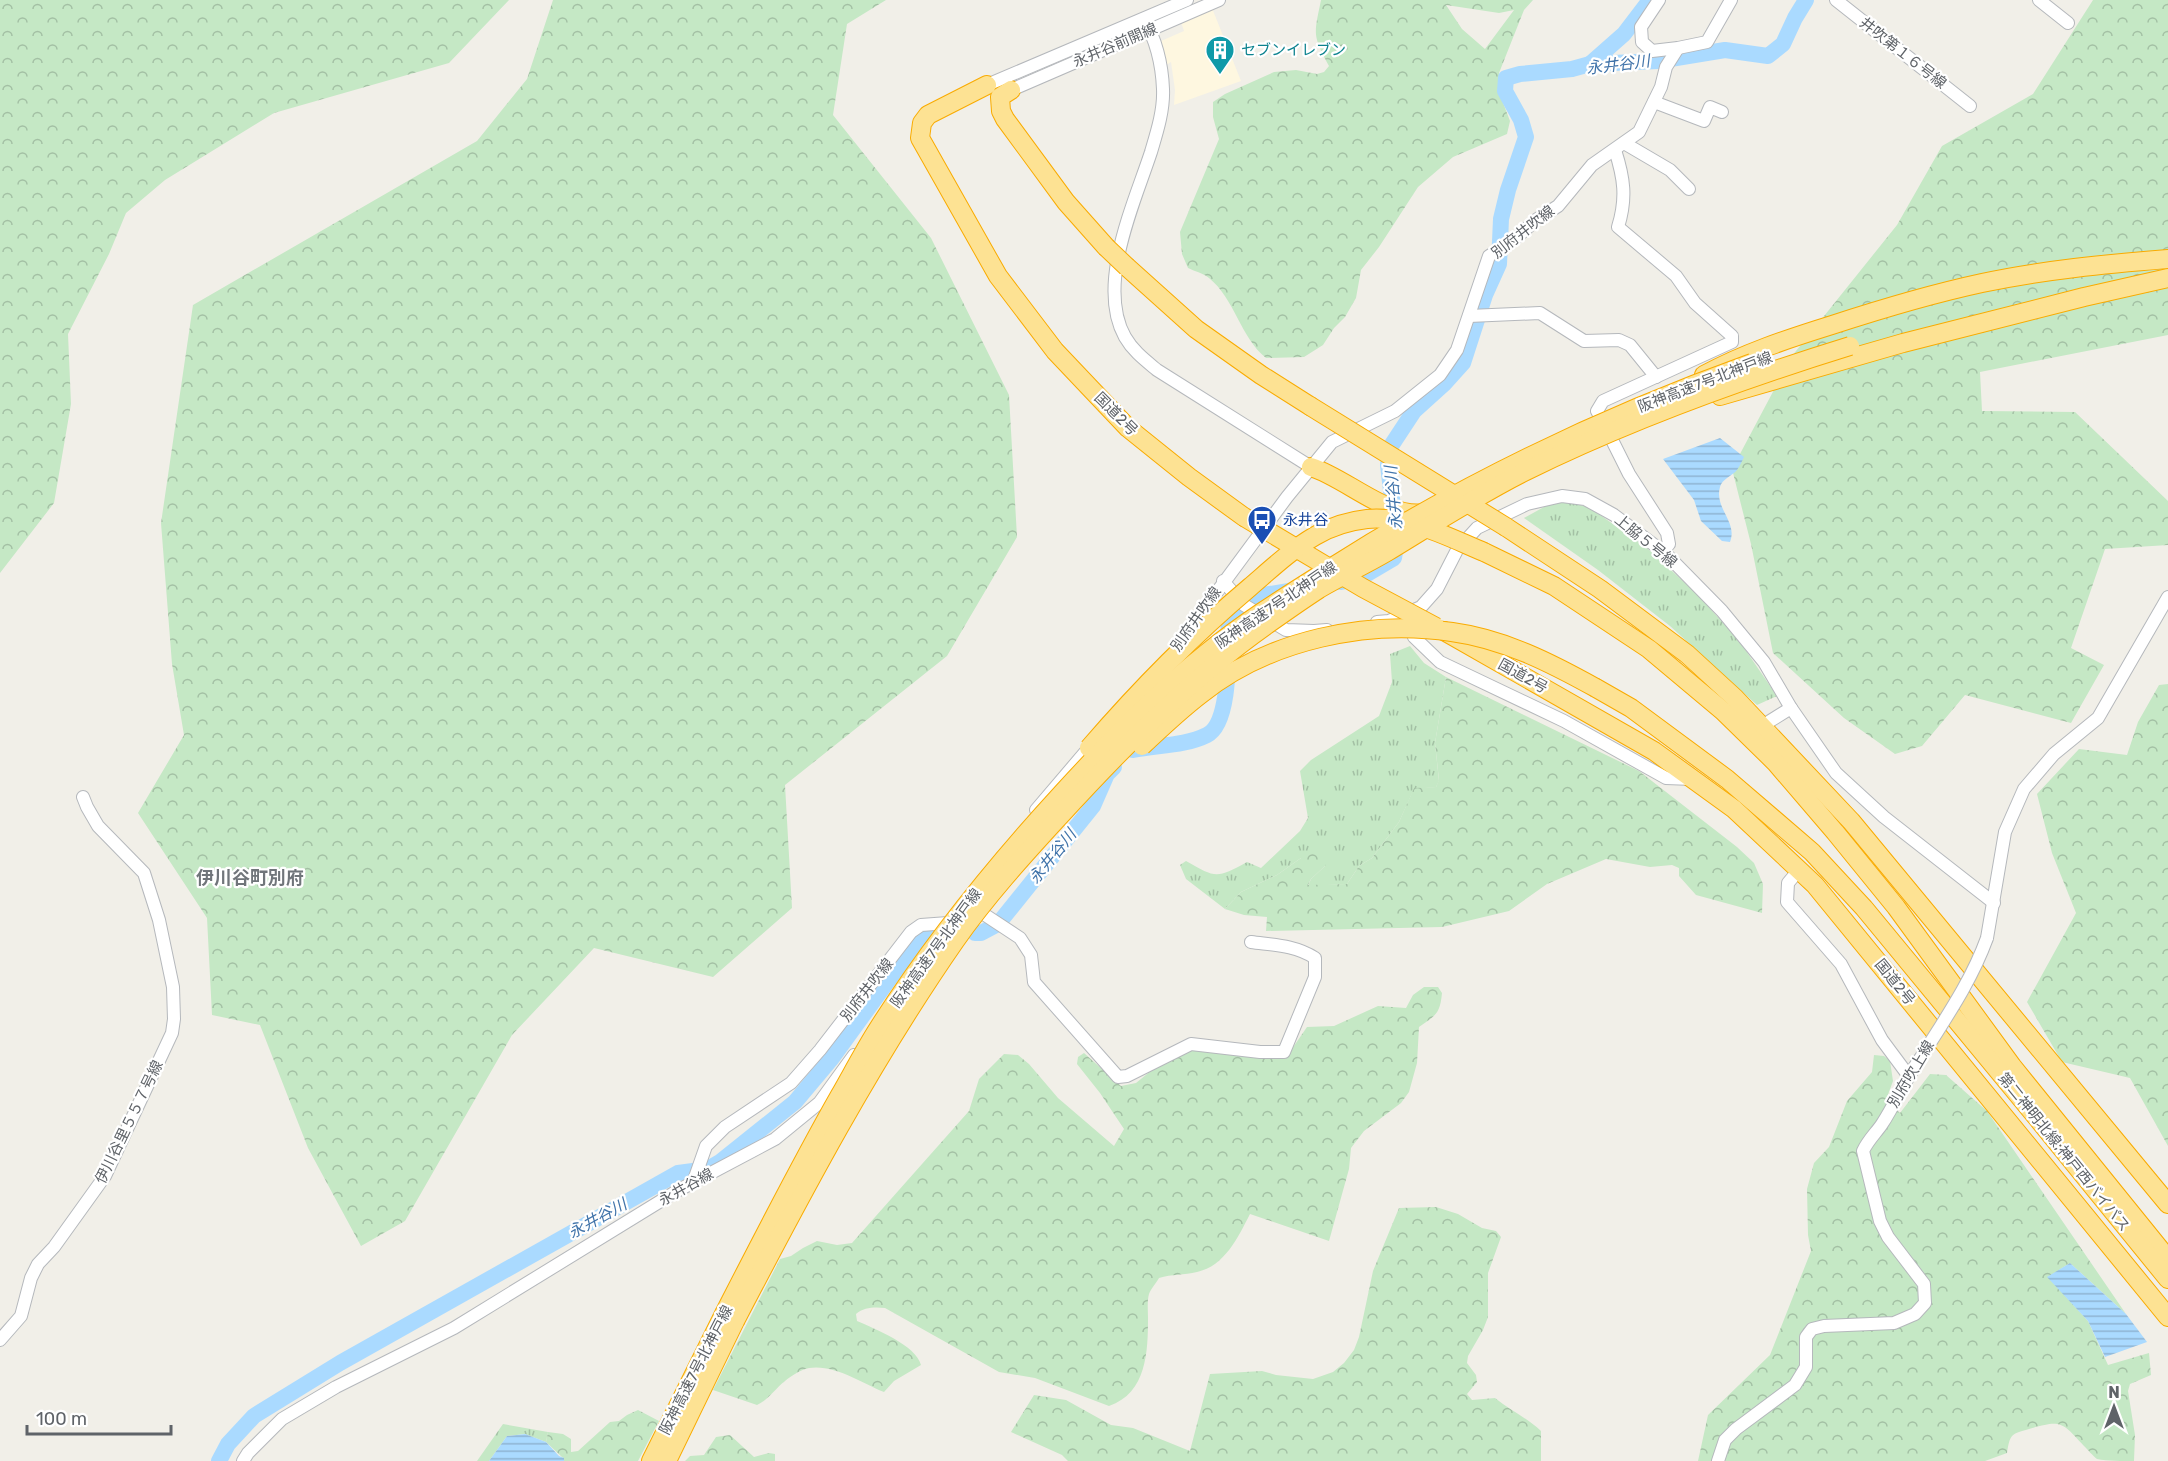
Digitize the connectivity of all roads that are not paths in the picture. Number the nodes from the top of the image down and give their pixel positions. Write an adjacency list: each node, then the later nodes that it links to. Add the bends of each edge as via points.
1 (1187, 0): 7 (street, 永井谷前開線)
2 (1219, 0): 9 (street, 永井谷前開線)
3 (1659, 0): 10 (street, via 1641,27 1642,42 1652,51)
4 (1731, 0): 10 (street, via 1707,42)
5 (1836, 0): 15 (street, 井吹第１６号線)
6 (2039, 0): 8 (street)
7 (1144, 19): 9 (street); 11 (street, 永井谷前開線)
8 (2068, 23)
9 (1151, 30): 12 (street, 永井谷前開線); 24 (street, via 1164,90 1158,131 1115,271 1113,293 1125,337 1137,354 1157,370)
10 (1678, 48): 14 (street, 別府井吹線, via 1666,67)
11 (987, 85): 13 (highway, 国道2号)
12 (1011, 90): 16 (highway, via 1000,97)
13 (970, 94): 16 (highway, via 988,98); 31 (highway, 国道2号, bridge, via 928,115 922,123 920,138 998,276 1055,351 1128,428 1244,517 1654,751)
14 (1654, 102): 17 (street, via 1704,121 1710,107); 18 (street, 別府井吹線, via 1639,132)
15 (1970, 106)
16 (1001, 111): 30 (highway, bridge, via 1066,202 1127,267 1196,329 1261,375 1600,588 1687,654)
17 (1722, 112)
18 (1619, 147): 19 (street, via 1670,170); 22 (street, 別府井吹線, via 1592,165 1558,206 1489,256); 23 (street, via 1624,209 1618,227 1676,276 1695,303 1732,336 1732,342)
19 (1689, 189)
20 (2168, 259): 24 (highway, via 1982,283 1770,345 1735,358 1425,513 1391,509 1328,472); 33 (highway, 阪神高速7号北神戸線, bridge, via 1962,300 1752,363 1596,424 1438,502 1260,612 1208,651 1091,761)
21 (2168, 278): 24 (highway, via 1903,343 1747,390 1646,415 1548,457 1426,519 1389,514); 33 (highway, 阪神高速7号北神戸線, bridge, via 2020,301 1850,346 1708,393 1526,471 1320,589 1216,663)
22 (1475, 316): 23 (street, via 1540,313 1584,341 1619,340 1630,345); 24 (street, 別府井吹線, via 1440,375 1395,411 1332,442)
23 (1656, 377): 25 (street, via 1603,401 1597,411 1629,474 1667,533 1669,544)
24 (1311, 467): 26 (street, 別府井吹線)
25 (1663, 551): 28 (street, 上脇５号線, via 1585,499 1563,496 1527,504 1477,528 1457,550 1437,589 1421,607); 29 (street, 上脇５号線, via 1729,619 1764,662)
26 (1223, 581): 28 (street, 上脇５号線, bridge, via 1244,605 1286,630 1314,632 1389,621); 35 (street, 別府井吹線, via 1172,654 1054,787)
27 (2168, 597): 36 (street, 別府吹上線, via 2098,718 2054,754 2024,789 2005,832)
28 (1405, 614): 31 (street, via 1414,637 1440,662 1564,721 1666,778)
29 (1791, 708): 30 (street); 36 (street, 上脇５号線, via 1836,773 1884,817)
30 (1762, 726): 41 (highway, via 1851,821)
31 (1693, 779): 34 (highway, 国道2号, via 1734,809)
32 (83, 797): 45 (street, 伊川谷里５５７号線, via 98,825 144,873 159,920 172,987 172,1033 105,1176 38,1264 21,1316)
33 (1022, 847): 42 (highway, 第二神明北線;神戸西バイパス, bridge, via 1082,756 1138,692 1214,617 1294,550 1341,524 1367,519 1411,524 1484,552 1554,586 1649,649 1753,740 1896,907 2012,1066); 43 (highway, 第二神明北線;神戸西バイパス, bridge, via 1202,693 1246,666 1284,650 1353,631 1392,629 1454,632 1531,654 1631,708 1727,779 1812,852 1864,909); 46 (highway, 阪神高速7号北神戸線, bridge, via 884,1049 811,1176)
34 (1799, 870): 39 (street, via 1788,883 1787,902 1841,964 1882,1040); 44 (highway, 国道2号)
35 (964, 902): 37 (street, 別府井吹線); 38 (street, via 1020,938 1031,955 1034,982 1118,1077 1191,1044 1284,1052 1315,977 1315,958 1292,947)
36 (1994, 903): 39 (street, 別府吹上線, bridge, via 1977,965)
37 (948, 923): 40 (street, 永井谷線, via 819,1103 775,1139); 40 (street, 別府井吹線, via 921,926 911,932 790,1083 725,1126 706,1146)
38 (1251, 942)
39 (1908, 1075): 48 (street, 別府吹上線, via 1863,1150 1880,1221 1924,1284 1925,1302 1915,1314 1894,1323 1812,1329 1806,1337 1806,1367 1794,1386 1736,1429 1725,1440)
40 (693, 1183): 47 (street, 永井谷線, via 454,1328 336,1387 282,1419)
41 (2168, 1204)
42 (2168, 1259)
43 (2168, 1279)
44 (2168, 1317)
45 (0, 1340)
46 (662, 1455)
47 (243, 1461)
48 (1718, 1461)

